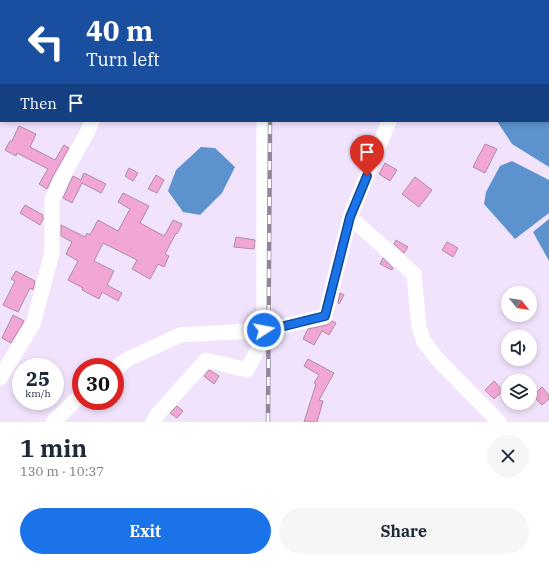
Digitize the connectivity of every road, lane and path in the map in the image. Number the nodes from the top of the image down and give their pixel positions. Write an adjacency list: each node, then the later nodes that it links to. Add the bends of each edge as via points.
1 (92, 122): 7 (street, via 52,200 52,253 33,324)
2 (264, 122): 5 (street)
3 (390, 122): 4 (street)
4 (350, 217): 5 (street, via 325,316); 11 (street, via 414,274 419,327 424,342 439,361)
5 (266, 330): 6 (street, via 180,334); 10 (street, via 247,370 206,360)
6 (124, 362)
7 (0, 378)
8 (72, 404): 9 (street)
9 (53, 422)
10 (153, 422)
11 (499, 422)

